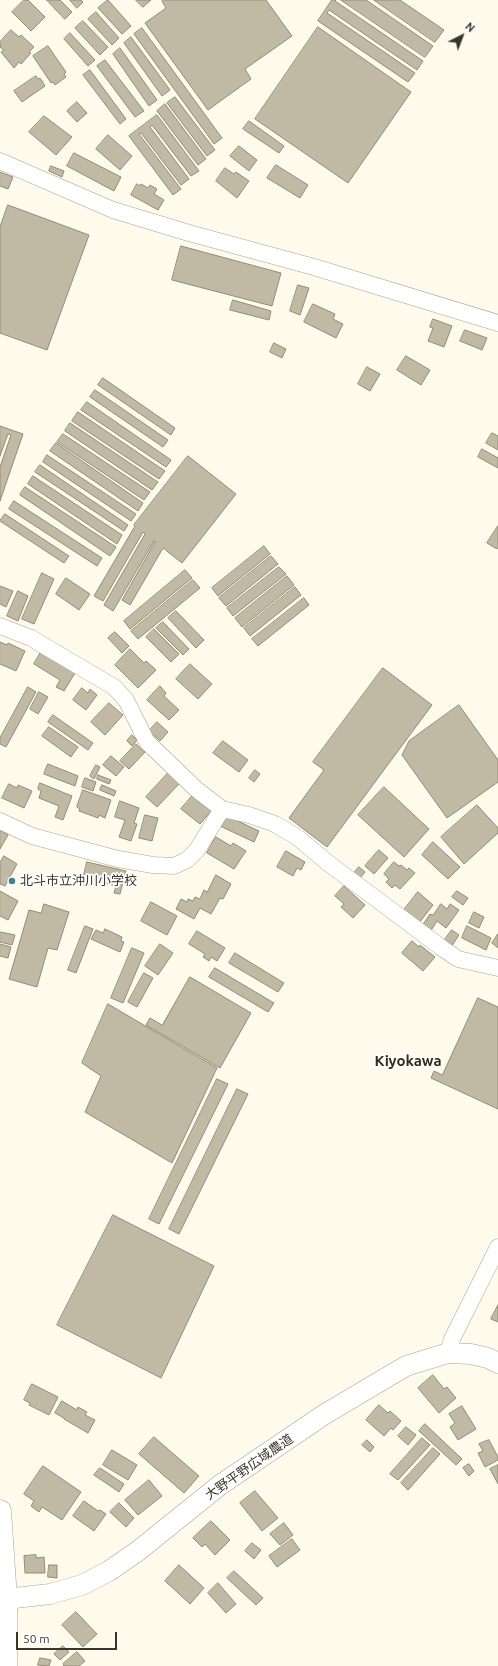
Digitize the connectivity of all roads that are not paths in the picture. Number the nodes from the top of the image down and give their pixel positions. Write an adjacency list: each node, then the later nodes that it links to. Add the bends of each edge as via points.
1 (0, 161): 2 (street, via 113,210)
2 (498, 323)
3 (0, 626): 4 (street, via 31,638 114,687 126,700 147,742 196,789)
4 (222, 809): 5 (street, via 197,850 187,860 174,866 118,859 32,836); 6 (street, via 275,824 297,837 458,959)
5 (0, 821)
6 (498, 968)
7 (498, 1247): 8 (street, via 452,1339)
8 (448, 1353): 9 (street, 大野平野広域農道, via 471,1354); 11 (street, 大野平野広域農道, via 406,1366 325,1414 220,1485 109,1571 82,1584 50,1594)
9 (498, 1363)
10 (0, 1511): 11 (main road)
11 (6, 1599): 12 (main road)
12 (6, 1666)

